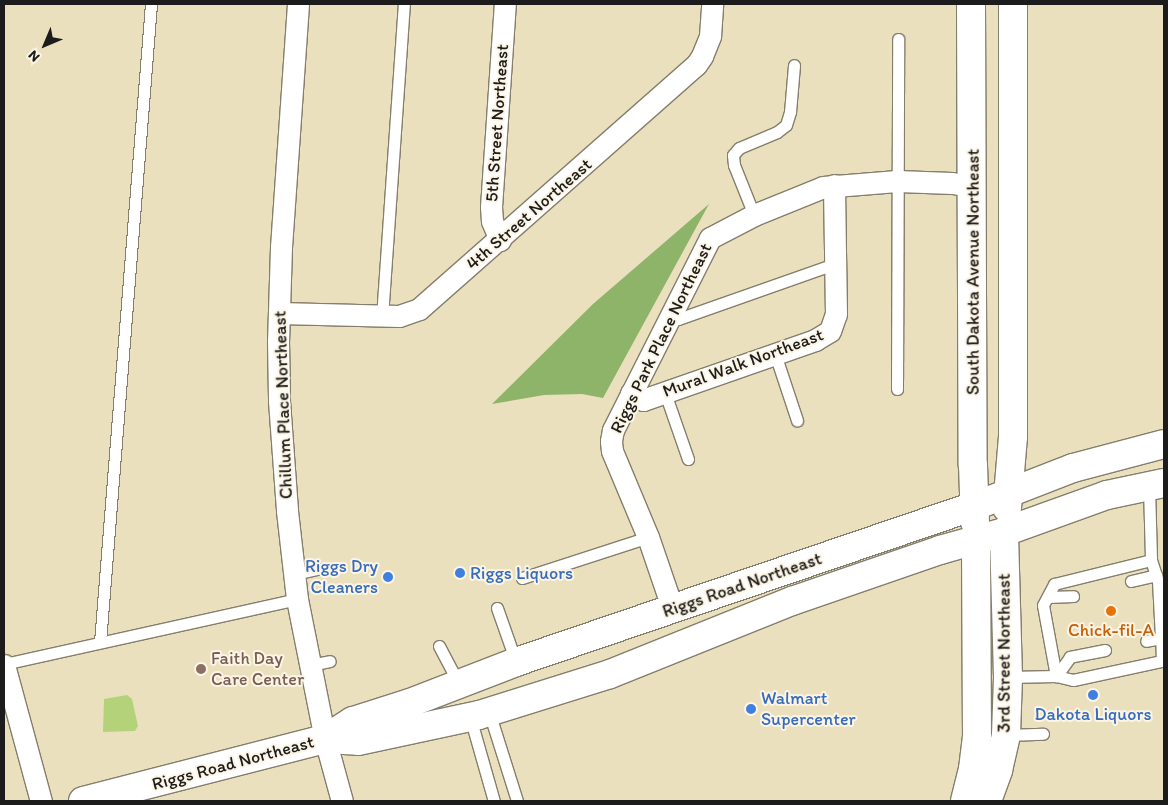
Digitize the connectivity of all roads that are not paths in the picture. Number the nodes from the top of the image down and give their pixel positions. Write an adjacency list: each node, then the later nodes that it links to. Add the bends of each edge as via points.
1 (151, 4): 45 (lane)
2 (298, 4): 16 (street, Chillum Place Northeast)
3 (404, 4): 18 (lane)
4 (505, 4): 14 (street, 5th Street Northeast, via 491,207 494,229)
5 (712, 4): 14 (street, 4th Street Northeast, via 710,36 696,65)
6 (971, 4): 12 (main road, South Dakota Avenue Northeast)
7 (1014, 4): 27 (main road, via 1013,437)
8 (898, 39): 10 (lane)
9 (794, 65): 13 (lane, via 786,125 739,148 732,155)
10 (897, 181): 11 (street, Riggs Park Place Northeast); 12 (street, Riggs Park Place Northeast); 20 (lane)
11 (834, 185): 13 (street, Riggs Park Place Northeast, via 809,191); 15 (street, Mural Walk Northeast)
12 (972, 186): 28 (main road, South Dakota Avenue Northeast)
13 (754, 215): 17 (street, Riggs Park Place Northeast, via 710,238)
14 (500, 240): 18 (street, 4th Street Northeast, via 419,310)
15 (836, 264): 17 (lane, via 678,319); 19 (street, Mural Walk Northeast, via 836,314 830,331 815,340)
16 (278, 312): 18 (street, 4th Street Northeast); 34 (street, Chillum Place Northeast, via 282,456)
17 (671, 316): 21 (street, Riggs Park Place Northeast)
18 (382, 317)
19 (775, 354): 22 (street, Mural Walk Northeast); 23 (lane)
20 (897, 389)
21 (631, 393): 22 (street, Mural Walk Northeast, via 643,400); 30 (street, Riggs Park Place Northeast, via 612,430 612,451)
22 (665, 393): 25 (lane)
23 (797, 420)
24 (1164, 444): 27 (main road, Riggs Road Northeast, via 1073,468)
25 (688, 459)
26 (1157, 484): 29 (main road, Riggs Road Northeast, via 1107,495); 32 (lane)
27 (1008, 493): 28 (main road, Riggs Road Northeast); 29 (main road)
28 (974, 506): 31 (main road, South Dakota Avenue Northeast); 42 (main road, Riggs Road Northeast)
29 (1004, 532): 31 (main road, Riggs Road Northeast); 51 (main road, 3rd Street Northeast)
30 (648, 537): 36 (lane); 42 (street, Riggs Park Place Northeast)
31 (976, 540): 53 (main road, Riggs Road Northeast, via 792,601 610,674); 62 (main road, 3rd Street Northeast, via 977,737)
32 (1151, 560): 35 (lane); 39 (lane, via 1054,584)
33 (317, 569): 34 (lane)
34 (295, 574): 40 (street, Chillum Place Northeast)
35 (1156, 575): 37 (lane); 43 (lane)
36 (522, 578)
37 (1131, 581)
38 (1073, 596): 39 (lane)
39 (1048, 597): 50 (lane, via 1044,605)
40 (297, 598): 45 (lane); 56 (street, Chillum Place Northeast, via 320,663)
41 (497, 608): 48 (lane)
42 (672, 610): 48 (main road, Riggs Road Northeast)
43 (1161, 638): 44 (lane); 50 (lane, via 1162,661 1073,680)
44 (1146, 641)
45 (100, 642): 49 (lane)
46 (439, 646): 52 (lane)
47 (1105, 650): 50 (lane, via 1070,657)
48 (516, 662): 52 (main road, Riggs Road Northeast)
49 (4, 665): 57 (street)
50 (1056, 676): 51 (lane)
51 (1008, 677): 55 (main road, 3rd Street Northeast)
52 (459, 684): 56 (main road, Riggs Road Northeast, via 353,721)
53 (480, 714): 56 (main road, Riggs Road Northeast, via 358,741); 60 (lane); 61 (lane)
54 (1043, 734): 55 (lane)
55 (1006, 735): 63 (main road, 3rd Street Northeast)
56 (325, 739): 58 (main road, Riggs Road Northeast); 59 (street, Chillum Place Northeast)
57 (40, 801)
58 (83, 801)
59 (342, 801)
60 (494, 801)
61 (517, 801)
62 (965, 801)
63 (987, 801)

